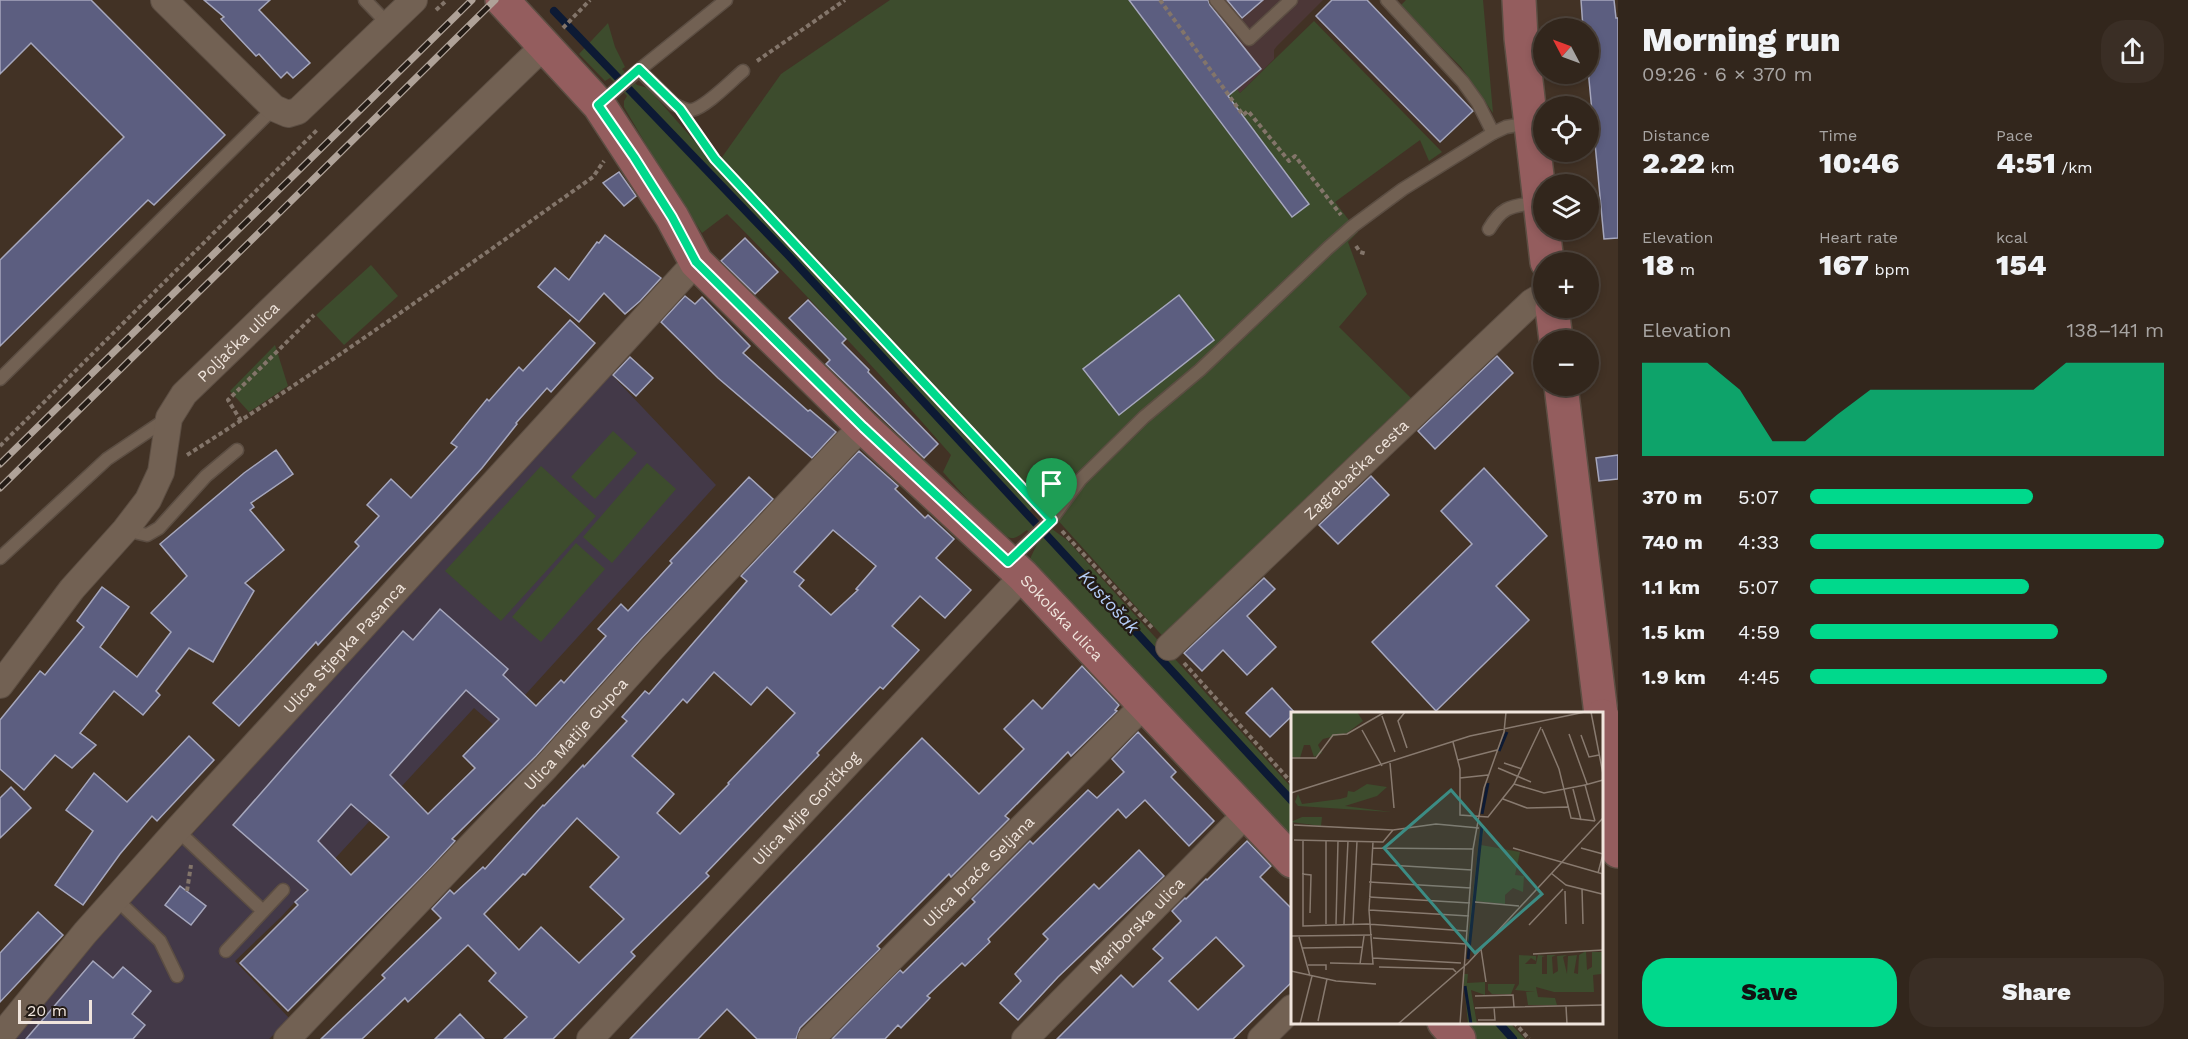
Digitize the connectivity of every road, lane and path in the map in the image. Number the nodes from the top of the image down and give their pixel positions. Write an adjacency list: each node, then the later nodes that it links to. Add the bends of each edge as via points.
1 (164, 0): 18 (street)
2 (365, 0): 13 (lane)
3 (414, 0): 13 (street)
4 (502, 0): 14 (street, Sokolska ulica)
5 (590, 0): 14 (path)
6 (726, 0): 15 (lane)
7 (845, 0): 16 (path)
8 (1160, 0): 26 (path, via 1243,115 1248,111 1289,160 1295,156)
9 (1216, 0): 10 (lane, via 1249,39)
10 (1291, 0)
11 (1387, 0): 21 (lane, via 1463,82)
12 (1519, 0): 20 (street)
13 (389, 25): 18 (street, via 298,111 288,114)
14 (550, 41): 17 (street, Sokolska ulica); 33 (street, Poljačka ulica, via 184,394)
15 (636, 71): 17 (lane); 19 (lane)
16 (743, 71): 19 (lane, via 704,103 692,110)
17 (606, 99): 28 (street, Sokolska ulica, via 634,157)
18 (274, 108): 31 (lane)
19 (680, 109): 39 (path, via 715,159)
20 (1531, 123): 21 (lane); 22 (street)
21 (1493, 133): 26 (lane, via 1403,189)
22 (1537, 174)
23 (593, 177): 34 (path)
24 (255, 192): 36 (path)
25 (1533, 203): 27 (lane, via 1505,209)
26 (1351, 228): 39 (lane, via 1200,370 1144,417 1080,480)
27 (1488, 229)
28 (696, 262): 35 (street, Sokolska ulica); 51 (street, Ulica Stjepka Pasanca)
29 (1533, 301): 44 (street, Zagrebačka cesta)
30 (314, 315): 34 (path, via 228,400)
31 (0, 380)
32 (1562, 396): 47 (street)
33 (169, 418): 38 (street, Poljačka ulica); 42 (lane, via 107,459)
34 (241, 421): 38 (path)
35 (863, 427): 43 (street, Sokolska ulica); 63 (street, Ulica Matije Gupca)
36 (0, 446)
37 (237, 450): 40 (lane, via 206,476 159,528 147,535)
38 (161, 472): 40 (street, Poljačka ulica, via 148,500)
39 (1050, 522): 43 (lane)
40 (125, 530): 45 (street, Poljačka ulica, via 72,589)
41 (1065, 534): 44 (path)
42 (0, 558)
43 (1020, 560): 46 (street, Sokolska ulica); 64 (street, Ulica Mije Goričkog)
44 (1169, 647): 49 (path)
45 (0, 685)
46 (1144, 704): 50 (street, Sokolska ulica); 65 (street, Ulica braće Seljana)
47 (1601, 712)
48 (1603, 731): 52 (street)
49 (1291, 781)
50 (1247, 813): 53 (street, Sokolska ulica); 66 (street, Mariborska ulica)
51 (177, 830): 55 (street, Ulica Stjepka Pasanca); 56 (lane)
52 (1618, 851)
53 (1291, 859)
54 (282, 890): 56 (lane)
55 (116, 899): 58 (lane, via 160,941); 62 (street, Ulica Stjepka Pasanca)
56 (263, 910): 57 (lane)
57 (226, 951)
58 (177, 976)
59 (1291, 1010): 67 (street)
60 (1445, 1024): 68 (street)
61 (1515, 1024): 69 (path)
62 (0, 1037)
63 (287, 1039)
64 (590, 1039)
65 (811, 1039)
66 (1025, 1039)
67 (1261, 1039)
68 (1459, 1039)
69 (1529, 1039)

